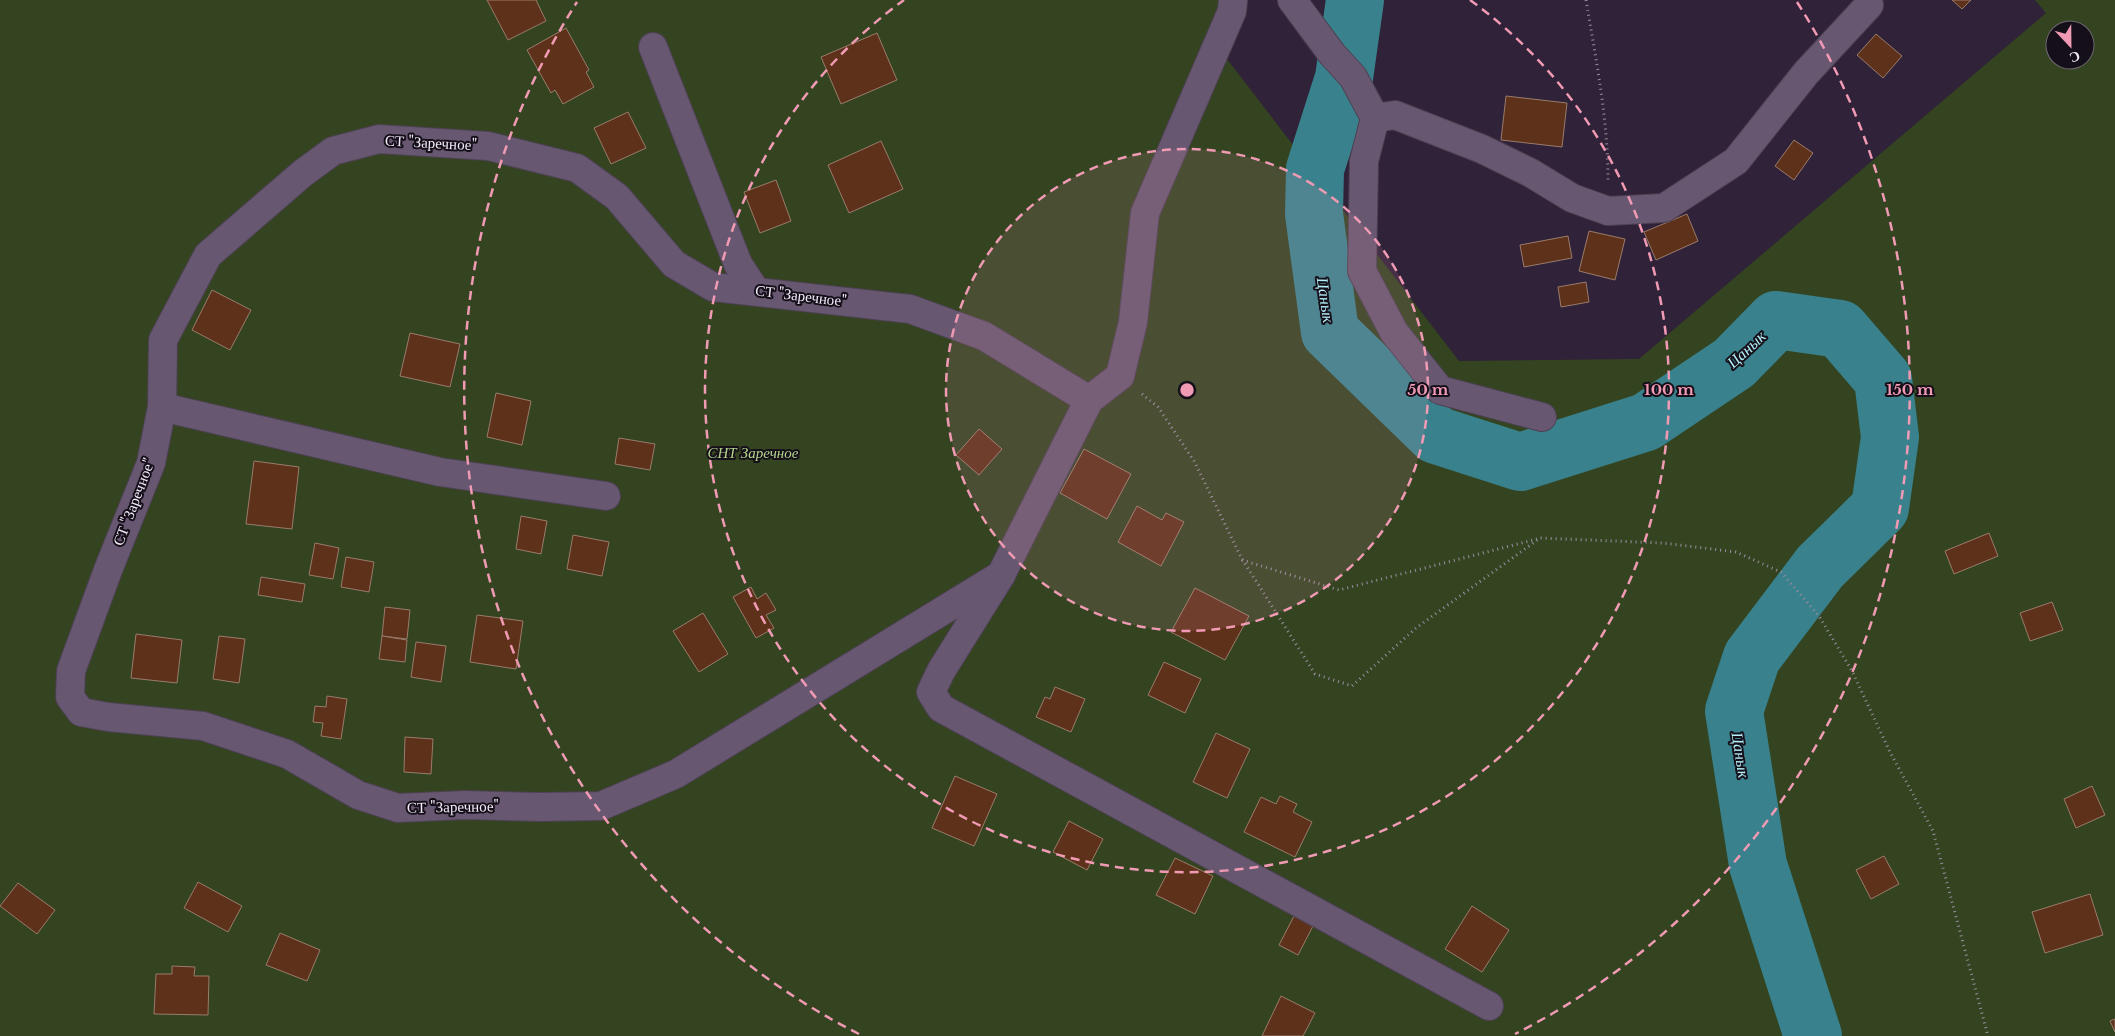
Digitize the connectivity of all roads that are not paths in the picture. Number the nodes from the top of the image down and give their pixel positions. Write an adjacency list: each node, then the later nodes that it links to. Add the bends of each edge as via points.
1 (1233, 0): 7 (lane, via 1232,11 1145,213 1134,322 1120,376)
2 (1292, 0): 5 (lane, via 1353,77)
3 (1869, 4): 5 (lane, via 1806,73 1736,160 1664,208 1608,211 1572,198 1531,173 1473,145 1395,115)
4 (653, 47): 6 (lane, via 738,264)
5 (1375, 118): 9 (lane, via 1364,160 1362,271 1394,332 1440,390)
6 (755, 290): 7 (lane, СТ "Заречное", via 910,309 984,336); 8 (lane, СТ "Заречное", via 713,287 674,264 617,197 577,168 488,146 379,139 333,151 208,255 163,340)
7 (1089, 400): 11 (lane)
8 (162, 407): 10 (lane, via 440,472); 11 (lane, СТ "Заречное", via 151,463 71,671 70,697 81,712 203,726 287,754 358,795 398,808 601,806 676,774)
9 (1542, 417)
10 (606, 496)
11 (1001, 574): 12 (lane, via 931,692 941,708)
12 (1489, 1006)

